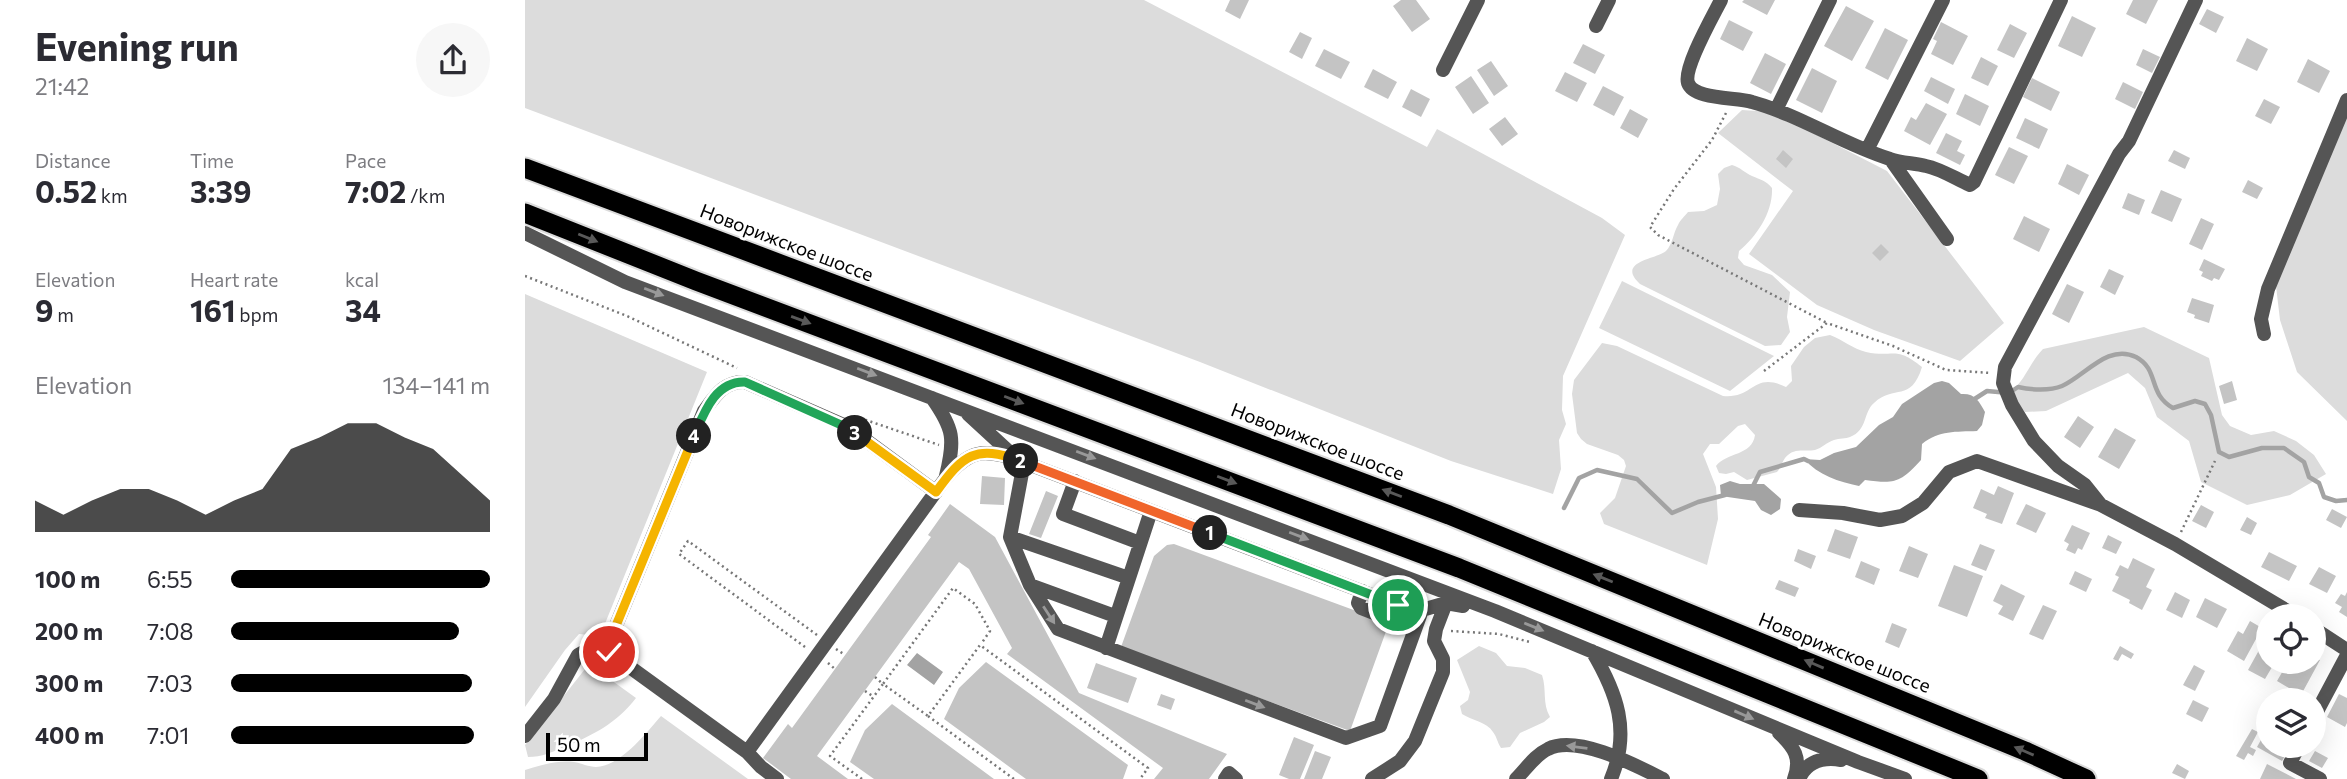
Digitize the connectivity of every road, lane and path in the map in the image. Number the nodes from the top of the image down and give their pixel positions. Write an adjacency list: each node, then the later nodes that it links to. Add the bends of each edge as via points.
1 (1478, 0): 9 (street)
2 (1609, 0): 8 (street)
3 (1721, 0): 10 (street, via 1691,62 1688,85 1714,97)
4 (1830, 0): 12 (street)
5 (1943, 0): 13 (street)
6 (2061, 0): 14 (street, via 1970,185 1929,166)
7 (2196, 0): 22 (street, via 2129,141)
8 (1596, 26)
9 (1443, 70)
10 (1735, 97): 12 (street); 20 (path, via 1712,140 1650,227)
11 (2347, 100): 21 (street, via 2268,289 2261,319)
12 (1776, 110): 13 (street)
13 (1867, 149): 14 (street)
14 (1891, 160): 18 (street)
15 (525, 168): 86 (highway, Новорижское шоссе, one-way to 15, via 1448,514)
16 (525, 213): 85 (highway, one-way to 85, via 1459,568)
17 (525, 233): 25 (street, one-way to 25, via 625,282)
18 (1948, 239)
19 (525, 276): 23 (path, via 627,316)
20 (1827, 323): 22 (path, via 1946,370 1990,374); 24 (path)
21 (2264, 334)
22 (2005, 367): 34 (street, via 2003,383 2034,441)
23 (737, 368)
24 (1764, 371)
25 (931, 396): 26 (street); 28 (street, via 949,422)
26 (961, 407): 29 (street); 46 (street, one-way to 46)
27 (860, 418): 28 (path)
28 (952, 450): 31 (street)
29 (1018, 460): 31 (street, via 980,453 958,463); 32 (street); 37 (street, via 1022,473)
30 (2215, 461): 39 (path)
31 (945, 479): 33 (street)
32 (1075, 481): 36 (street); 38 (street, via 1063,514)
33 (936, 492): 51 (street); 55 (street, via 848,428 745,382 734,382 704,411)
34 (2101, 505): 35 (street, via 1977,461 1949,472 1923,503 1902,516 1880,520); 39 (street)
35 (1799, 510)
36 (1151, 511): 38 (street); 42 (street)
37 (1010, 537): 40 (street); 41 (street)
38 (1140, 543): 40 (street)
39 (2175, 544): 44 (street)
40 (1129, 578): 47 (street)
41 (1030, 585): 47 (street); 54 (street, one-way to 54, via 1058,629)
42 (1362, 591): 45 (street); 48 (street, via 1361,608)
43 (1446, 603): 45 (street); 46 (street); 49 (street)
44 (2276, 604)
45 (1422, 610): 48 (street)
46 (1495, 611): 56 (street, one-way to 56)
47 (1115, 617): 54 (street)
48 (1415, 629): 54 (street, one-way to 48, via 1346,738 1380,726)
49 (1436, 629): 53 (path, via 1508,636); 79 (street, via 1434,641 1443,659 1443,672 1415,741 1400,761)
50 (2326, 638): 57 (street)
51 (827, 642): 58 (street); 58 (path, via 688,541 679,554); 59 (path)
52 (980, 645): 62 (path, via 990,631 975,604 953,588); 66 (path); 76 (path, via 1148,768)
53 (1541, 646)
54 (1106, 648)
55 (606, 650): 68 (street, via 594,646 578,655 554,699); 69 (street)
56 (1591, 651): 67 (street, one-way to 67); 70 (street, via 1613,689)
57 (2347, 653): 64 (street)
58 (817, 655): 60 (path); 69 (street)
59 (845, 655)
60 (835, 669)
61 (875, 677): 62 (path)
62 (883, 684): 65 (path); 66 (path)
63 (865, 691): 65 (path)
64 (2326, 694)
65 (874, 697): 74 (path, via 830,756)
66 (928, 716): 75 (path)
67 (1773, 727): 72 (street); 83 (street, via 1795,749)
68 (525, 736)
69 (747, 752): 73 (street)
70 (1618, 757): 80 (street, one-way to 80, via 1558,745 1537,756); 81 (street); 82 (street)
71 (2293, 758): 87 (street, via 2290,763)
72 (1858, 762): 83 (street, via 1822,760); 84 (street)
73 (777, 779)
74 (862, 779)
75 (1014, 779)
76 (1140, 779)
77 (1225, 779): 78 (street, via 1229,774)
78 (1236, 779)
79 (1372, 779)
80 (1516, 779)
81 (1611, 779)
82 (1663, 779)
83 (1797, 779)
84 (1905, 779)
85 (1978, 779)
86 (2086, 779)
87 (2320, 779)

